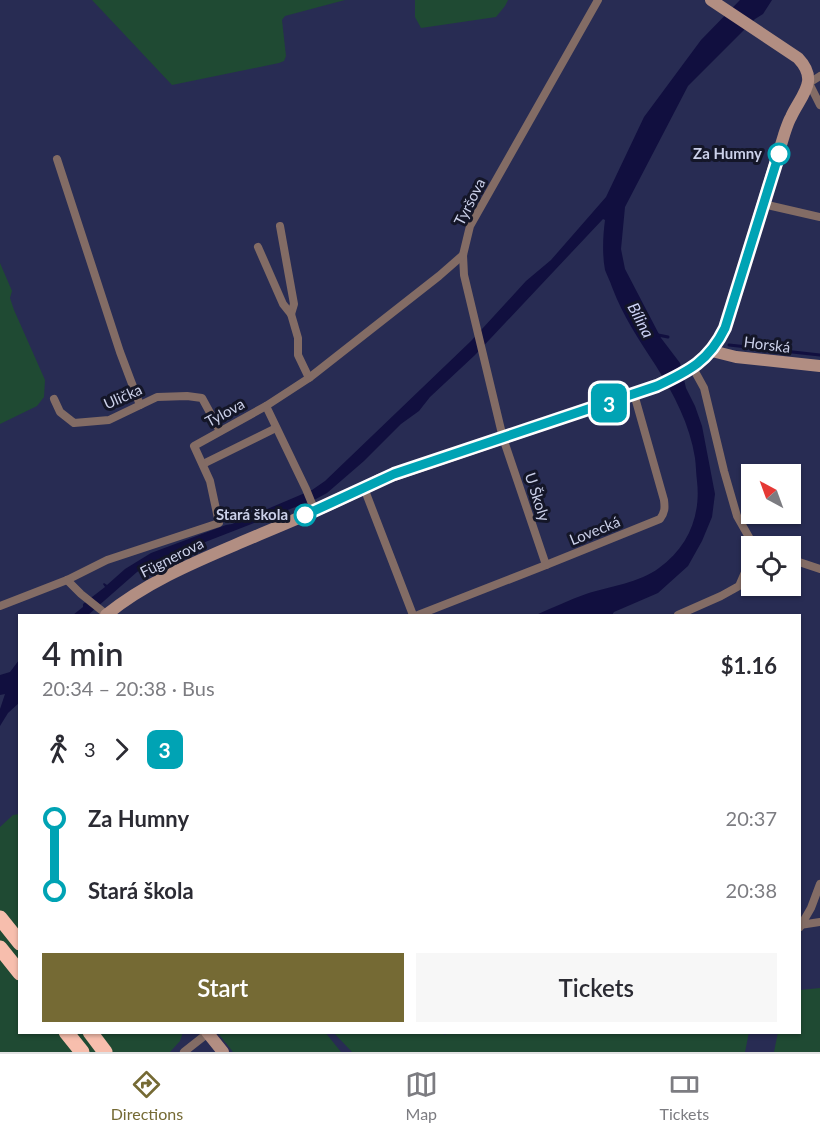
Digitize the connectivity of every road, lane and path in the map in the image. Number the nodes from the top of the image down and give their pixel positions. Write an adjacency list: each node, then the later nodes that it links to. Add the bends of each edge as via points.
1 (598, 0): 11 (street, Tyršova, via 470,226)
2 (713, 1): 4 (main road, via 802,62)
3 (820, 76): 4 (street)
4 (809, 83): 5 (street); 7 (main road, Fügnerova, via 791,116)
5 (820, 105)
6 (57, 159): 19 (street)
7 (763, 204): 8 (street); 13 (main road, Fügnerova, via 725,328)
8 (820, 217)
9 (280, 226): 12 (street, via 294,303)
10 (258, 247): 12 (street)
11 (463, 255): 16 (street, Tylova); 23 (street, Tyršova, via 464,275)
12 (291, 314): 16 (street, via 298,355)
13 (711, 351): 14 (main road, Horská); 15 (main road, Fügnerova)
14 (820, 366)
15 (689, 370): 17 (main road, Fügnerova); 27 (street, via 704,388 737,516)
16 (309, 378): 20 (street, Tylova)
17 (634, 394): 23 (main road, Fügnerova); 29 (street, Lovecká, via 664,500 664,514 655,522)
18 (54, 399): 19 (street, Ulička, via 60,411 74,423 109,420)
19 (140, 405): 22 (street, Ulička, via 157,397 202,398)
20 (266, 406): 21 (street); 22 (street, Tylova)
21 (276, 428): 24 (street); 26 (street)
22 (220, 431): 24 (street, Tylova, via 194,446)
23 (503, 438): 25 (main road, Fügnerova, via 394,474); 29 (street, U Školy)
24 (203, 464): 31 (street, Tylova, via 219,523 107,560)
25 (364, 488): 26 (main road, Fügnerova); 35 (street)
26 (313, 507): 34 (main road, Fügnerova, via 188,565)
27 (748, 536)
28 (801, 563): 30 (street)
29 (546, 566): 36 (street, Lovecká)
30 (820, 569)
31 (67, 580): 33 (street); 34 (street)
32 (741, 581): 37 (street, via 721,596)
33 (0, 606)
34 (104, 613)
35 (413, 614)
36 (421, 614)
37 (680, 614)
38 (820, 884): 41 (street)
39 (0, 918): 43 (highway)
40 (820, 922): 42 (street)
41 (801, 923)
42 (801, 925)
43 (18, 940)
44 (0, 948): 45 (highway)
45 (18, 970)
46 (68, 1034): 50 (highway)
47 (92, 1034): 51 (highway)
48 (207, 1034): 52 (street)
49 (209, 1034): 53 (main road)
50 (82, 1052)
51 (105, 1052)
52 (184, 1052)
53 (223, 1052)

